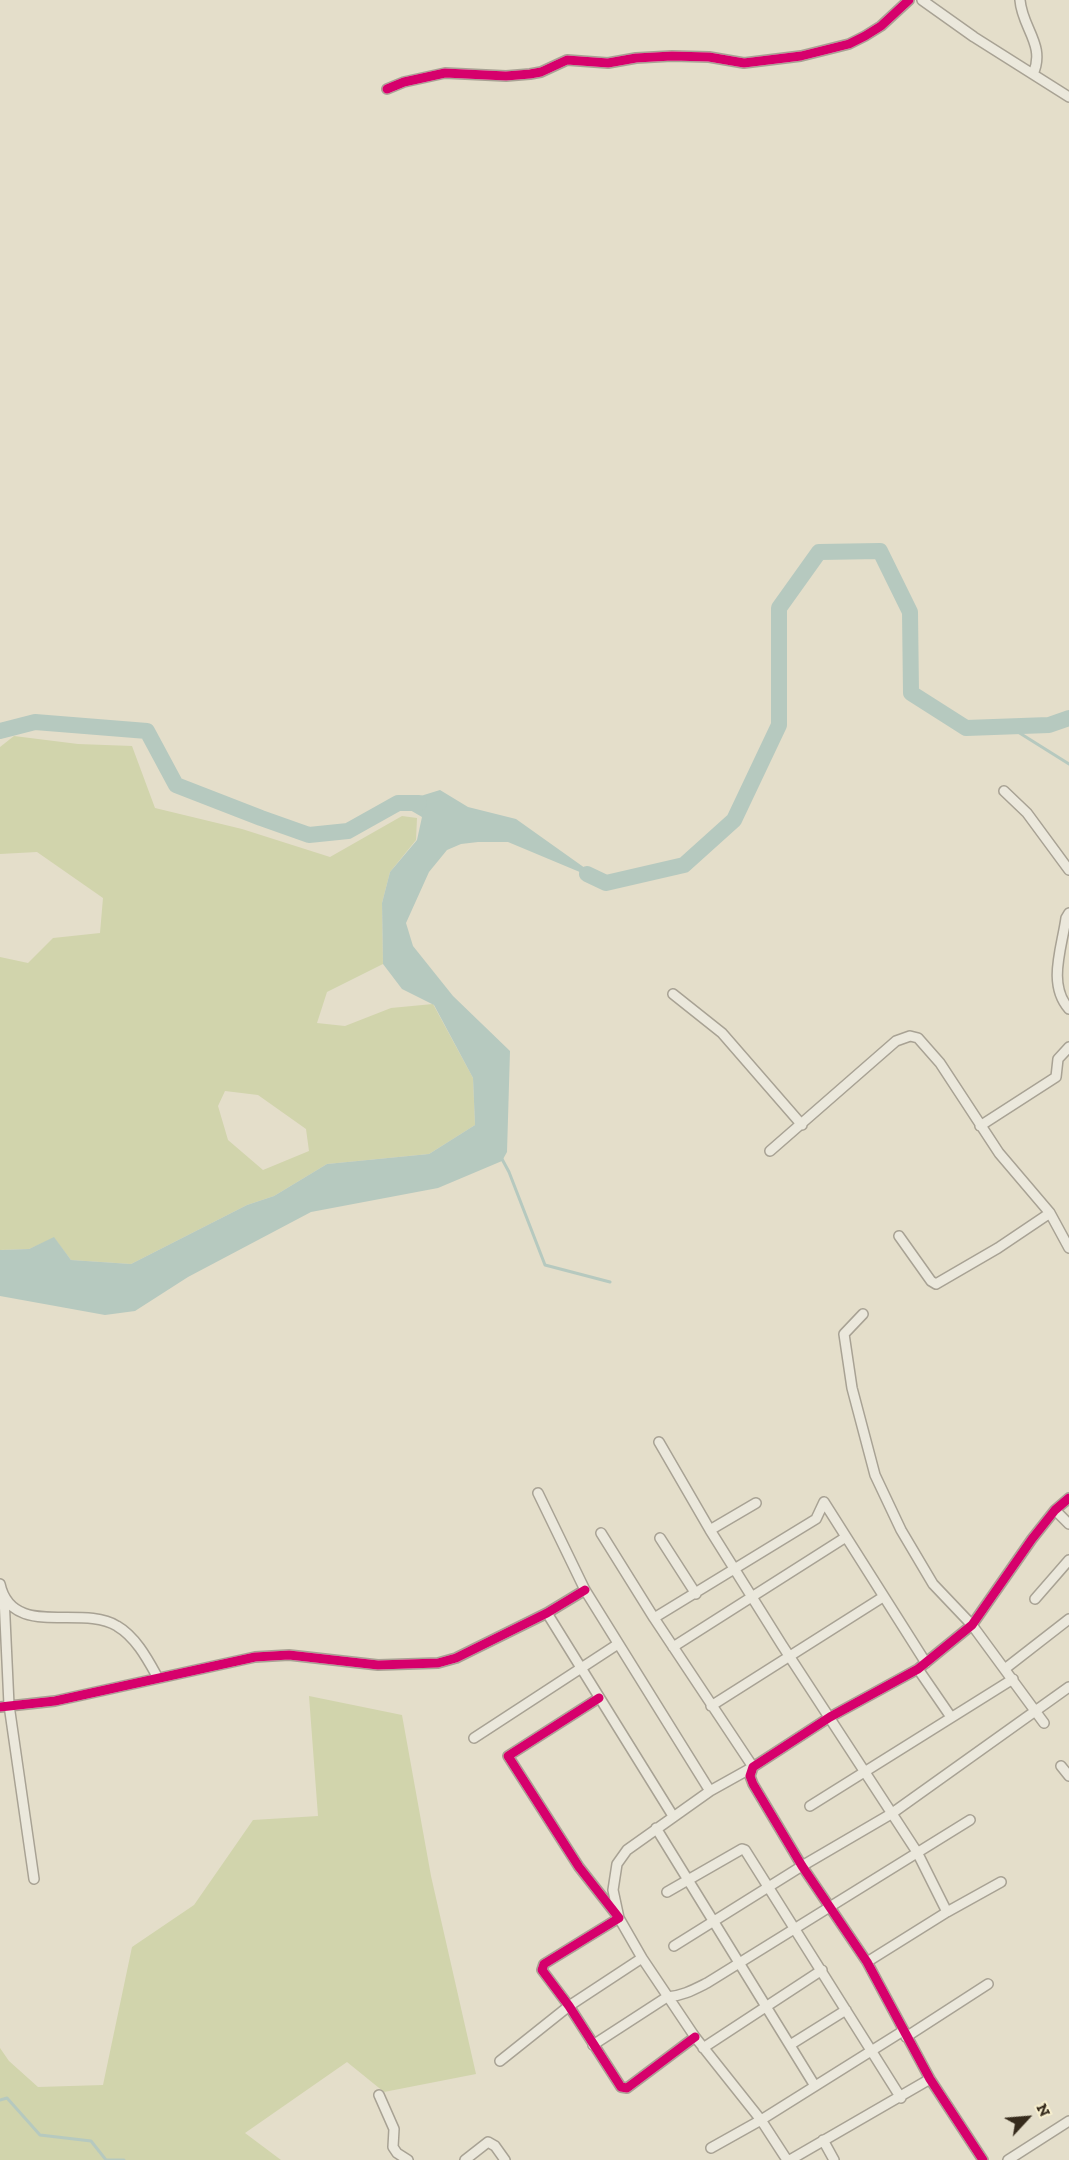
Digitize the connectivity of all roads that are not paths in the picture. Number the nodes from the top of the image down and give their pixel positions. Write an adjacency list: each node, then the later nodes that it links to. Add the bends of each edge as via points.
1 (909, 0): 5 (street, via 865,36 801,56 744,63 672,56 608,63 567,60 530,74 445,73)
2 (922, 0): 4 (street)
3 (1020, 0): 4 (street, via 1038,53)
4 (1033, 74): 6 (street)
5 (387, 89)
6 (1069, 98)
7 (1004, 791): 8 (street, via 1027,813)
8 (1069, 870)
9 (1069, 913): 11 (street, via 1056,980)
10 (674, 994): 13 (street, via 722,1034)
11 (1069, 1009)
12 (1069, 1047): 14 (street, via 1058,1059 1056,1077)
13 (802, 1125): 14 (street, via 883,1051 910,1036 918,1038 940,1063); 15 (street)
14 (980, 1126): 16 (street)
15 (770, 1151)
16 (1050, 1213): 17 (street, via 936,1284); 18 (street)
17 (899, 1236)
18 (1069, 1248)
19 (863, 1314): 42 (street, via 844,1334 852,1388 875,1475 933,1584)
20 (659, 1442): 26 (street)
21 (538, 1492): 33 (street)
22 (1069, 1498): 24 (street)
23 (756, 1503): 26 (street)
24 (1055, 1510): 25 (street); 42 (street)
25 (1069, 1524)
26 (710, 1530): 31 (street)
27 (601, 1533): 40 (street)
28 (846, 1537): 31 (street, via 824,1502 816,1519); 35 (street); 36 (street)
29 (660, 1538): 34 (street)
30 (1069, 1560): 38 (street)
31 (734, 1569): 34 (street); 35 (street)
32 (0, 1584): 37 (street)
33 (585, 1590): 39 (street); 43 (street)
34 (696, 1594): 40 (street)
35 (751, 1596): 44 (street); 45 (street)
36 (883, 1597): 45 (street); 46 (street)
37 (4, 1598): 49 (street, via 21,1614 96,1618 117,1626 146,1656); 53 (street)
38 (1035, 1599)
39 (547, 1613): 47 (street); 49 (street, via 438,1664 378,1665 289,1655 255,1657)
40 (654, 1618): 44 (street)
41 (1069, 1619): 48 (street)
42 (972, 1624): 46 (street); 48 (street)
43 (618, 1644): 47 (street); 64 (street)
44 (673, 1647): 54 (street)
45 (790, 1657): 54 (street); 56 (street)
46 (922, 1666): 56 (street); 57 (street)
47 (580, 1668): 52 (street); 59 (street)
48 (1006, 1668): 50 (street)
49 (158, 1678): 53 (street, via 55,1701)
50 (1013, 1679): 55 (street); 57 (street)
51 (1069, 1687): 55 (street)
52 (599, 1698): 67 (street); 79 (street, via 508,1756 579,1867)
53 (4, 1706): 72 (street)
54 (711, 1706): 61 (street)
55 (1036, 1711): 58 (street); 66 (street)
56 (830, 1717): 61 (street); 62 (street)
57 (951, 1717): 62 (street)
58 (1044, 1723)
59 (474, 1738)
60 (1061, 1766): 63 (street)
61 (753, 1767): 64 (street); 71 (street, via 753,1784)
62 (865, 1770): 65 (street); 66 (street)
63 (1069, 1776)
64 (710, 1791): 67 (street)
65 (810, 1806)
66 (891, 1814): 70 (street); 71 (street)
67 (673, 1816): 69 (street)
68 (970, 1820): 70 (street)
69 (656, 1828): 73 (street); 79 (street, via 627,1850 617,1864 613,1890)
70 (917, 1852): 77 (street); 78 (street)
71 (802, 1866): 75 (street); 77 (street)
72 (34, 1879)
73 (688, 1880): 75 (street, via 742,1849); 76 (street); 80 (street)
74 (1000, 1882): 78 (street)
75 (769, 1887): 80 (street); 81 (street)
76 (667, 1892)
77 (830, 1906): 81 (street); 85 (street)
78 (947, 1912): 85 (street)
79 (619, 1918): 83 (street); 89 (street, via 542,1966)
80 (714, 1922): 82 (street); 84 (street)
81 (795, 1927): 84 (street); 86 (street)
82 (674, 1946)
83 (642, 1959): 88 (street); 89 (street)
84 (739, 1962): 88 (street, via 692,1991); 90 (street)
85 (867, 1962): 92 (street)
86 (822, 1970): 90 (street); 91 (street)
87 (988, 1984): 92 (street)
88 (667, 1997): 93 (street); 94 (street)
89 (568, 2006): 94 (street); 98 (street)
90 (766, 2007): 95 (street); 96 (street)
91 (846, 2010): 95 (street); 97 (street)
92 (905, 2034): 97 (street); 99 (street)
93 (695, 2037): 94 (street, via 627,2088 621,2087); 96 (street)
94 (593, 2045)
95 (790, 2045): 100 (street)
96 (703, 2048): 103 (street)
97 (871, 2050): 100 (street); 102 (street)
98 (500, 2061)
99 (930, 2079): 102 (street); 112 (street)
100 (815, 2086): 103 (street)
101 (379, 2095): 107 (street, via 394,2129 393,2147)
102 (901, 2098): 105 (street)
103 (762, 2120): 106 (street); 110 (street)
104 (1069, 2121): 113 (street)
105 (823, 2140): 110 (street); 111 (street)
106 (711, 2148)
107 (408, 2160)
108 (465, 2160): 109 (street, via 488,2142)
109 (505, 2160)
110 (788, 2160)
111 (834, 2160)
112 (983, 2160)
113 (1008, 2160)

